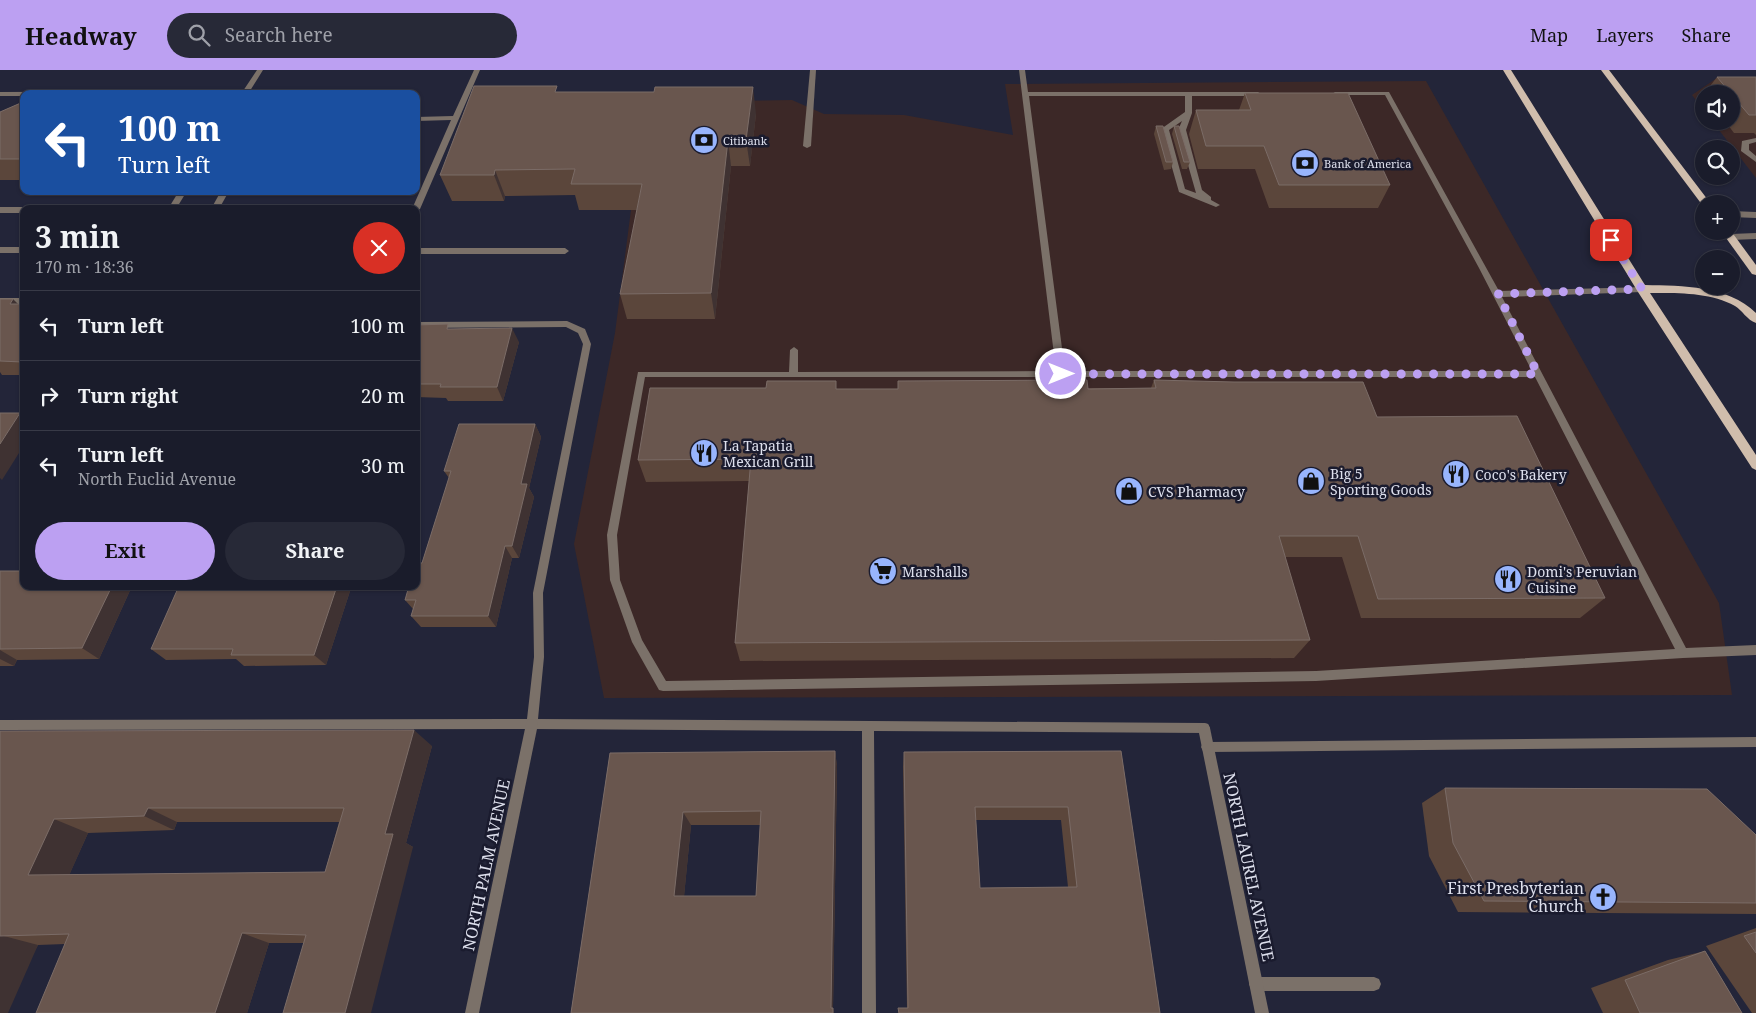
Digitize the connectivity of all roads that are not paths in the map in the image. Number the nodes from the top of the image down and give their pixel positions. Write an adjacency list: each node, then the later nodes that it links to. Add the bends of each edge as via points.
1 (260, 70): 7 (street)
2 (477, 70): 15 (street)
3 (813, 70): 18 (street)
4 (1022, 70): 10 (street)
5 (1507, 70): 34 (main road)
6 (1605, 70): 20 (main road)
7 (247, 90)
8 (0, 94): 9 (street)
9 (20, 94)
10 (1024, 94): 13 (street); 41 (street)
11 (1267, 94): 13 (street)
12 (1327, 94): 35 (street, via 1386,93)
13 (1188, 95): 14 (street)
14 (1188, 114): 14 (street, via 1166,129 1182,190 1216,206 1198,191 1182,130)
15 (456, 118): 16 (street); 21 (street)
16 (420, 119)
17 (1756, 140): 19 (street, via 1745,143 1745,151)
18 (807, 146)
19 (1756, 160)
20 (1699, 195)
21 (418, 205)
22 (0, 210): 23 (street)
23 (20, 210)
24 (1740, 214): 25 (street)
25 (1756, 215)
26 (1740, 235): 27 (street)
27 (1756, 236)
28 (1732, 240): 33 (main road)
29 (0, 250): 30 (street)
30 (20, 250)
31 (565, 251): 32 (street)
32 (420, 252)
33 (1756, 272)
34 (1642, 289): 35 (street); 38 (main road, via 1701,292 1739,304); 44 (main road)
35 (1498, 294): 42 (street)
36 (20, 300): 37 (street)
37 (0, 301)
38 (1756, 318)
39 (420, 325): 47 (street, NORTH PALM AVENUE, via 567,324 582,331 588,344 538,593 539,657)
40 (794, 350): 43 (street)
41 (1061, 374): 42 (street); 43 (street)
42 (1538, 374): 46 (street)
43 (793, 375): 46 (street, via 641,374 612,535 615,580 637,642 663,686 1316,676)
44 (1756, 465)
45 (1756, 650): 46 (street)
46 (1683, 653)
47 (532, 724): 48 (street); 49 (street); 54 (street, NORTH PALM AVENUE)
48 (0, 725)
49 (868, 726): 51 (street, NORTH LAUREL AVENUE, via 1204,728); 55 (street)
50 (1756, 742): 51 (street)
51 (1208, 747): 52 (street, NORTH LAUREL AVENUE)
52 (1256, 984): 53 (street); 56 (street, NORTH LAUREL AVENUE)
53 (1374, 984)
54 (472, 1013)
55 (869, 1013)
56 (1262, 1013)

